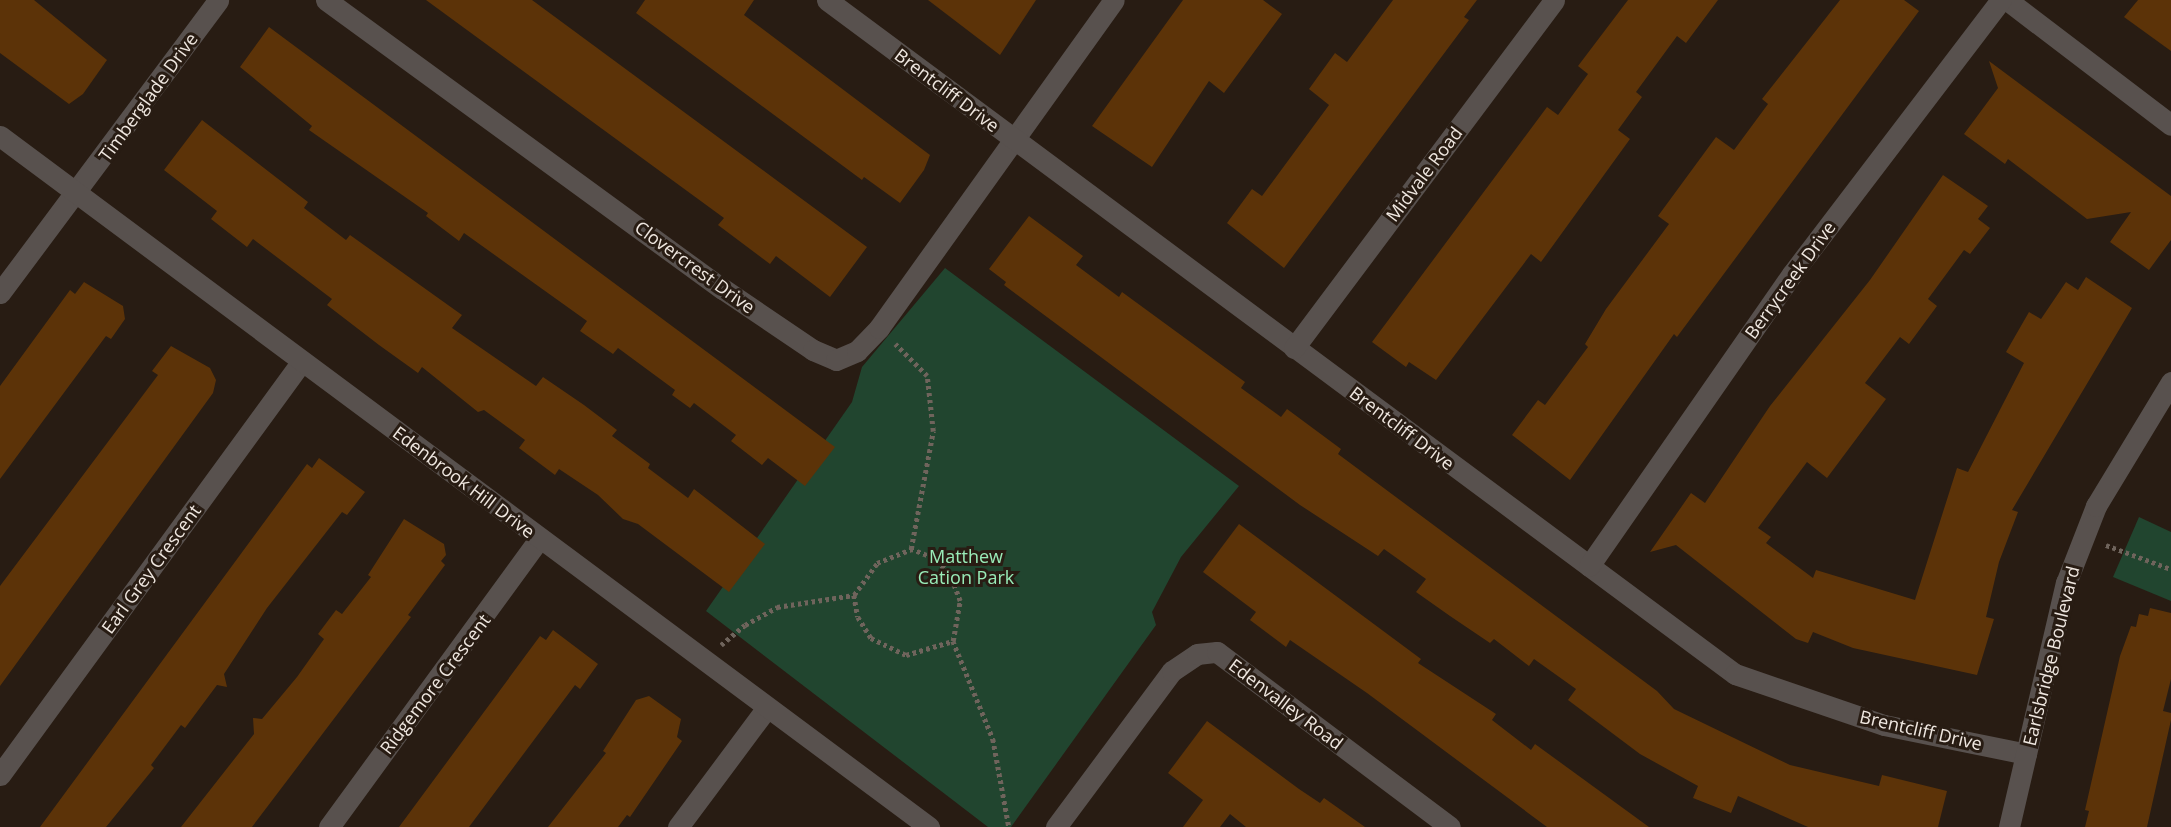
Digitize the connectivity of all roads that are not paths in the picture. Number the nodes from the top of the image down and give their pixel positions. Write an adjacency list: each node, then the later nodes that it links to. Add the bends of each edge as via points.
1 (218, 0): 11 (street, Timberglade Drive)
2 (326, 0): 10 (street, Clovercrest Drive, via 813,351 836,360 857,351 879,328)
3 (827, 0): 10 (street, Brentcliff Drive)
4 (1114, 0): 10 (street, Clovercrest Drive)
5 (1554, 0): 13 (street, Midvale Road)
6 (2001, 0): 17 (street, Berrycreek Drive, via 1792,274)
7 (2007, 0): 8 (street)
8 (2171, 125)
9 (0, 136): 11 (street, Edenbrook Hill Drive)
10 (1011, 138): 13 (street, Brentcliff Drive)
11 (77, 193): 12 (street, Timberglade Drive); 14 (street, Edenbrook Hill Drive)
12 (0, 293)
13 (1294, 348): 17 (street, Brentcliff Drive)
14 (302, 361): 16 (street, Edenbrook Hill Drive); 20 (street, Earl Grey Crescent)
15 (2171, 382): 19 (street, Earlsbridge Boulevard, via 2096,506 2066,583)
16 (539, 539): 18 (street, Edenbrook Hill Drive); 21 (street, Ridgemore Crescent)
17 (1589, 566): 19 (street, Brentcliff Drive, via 1735,674 1884,725)
18 (766, 709): 22 (street); 23 (street, Edenbrook Hill Drive)
19 (2026, 754): 26 (street, Earlsbridge Boulevard)
20 (0, 775)
21 (329, 827)
22 (678, 827)
23 (929, 827)
24 (1056, 827): 25 (street, Edenvalley Road, via 1172,671 1198,654 1217,652)
25 (1450, 827)
26 (2009, 827)

